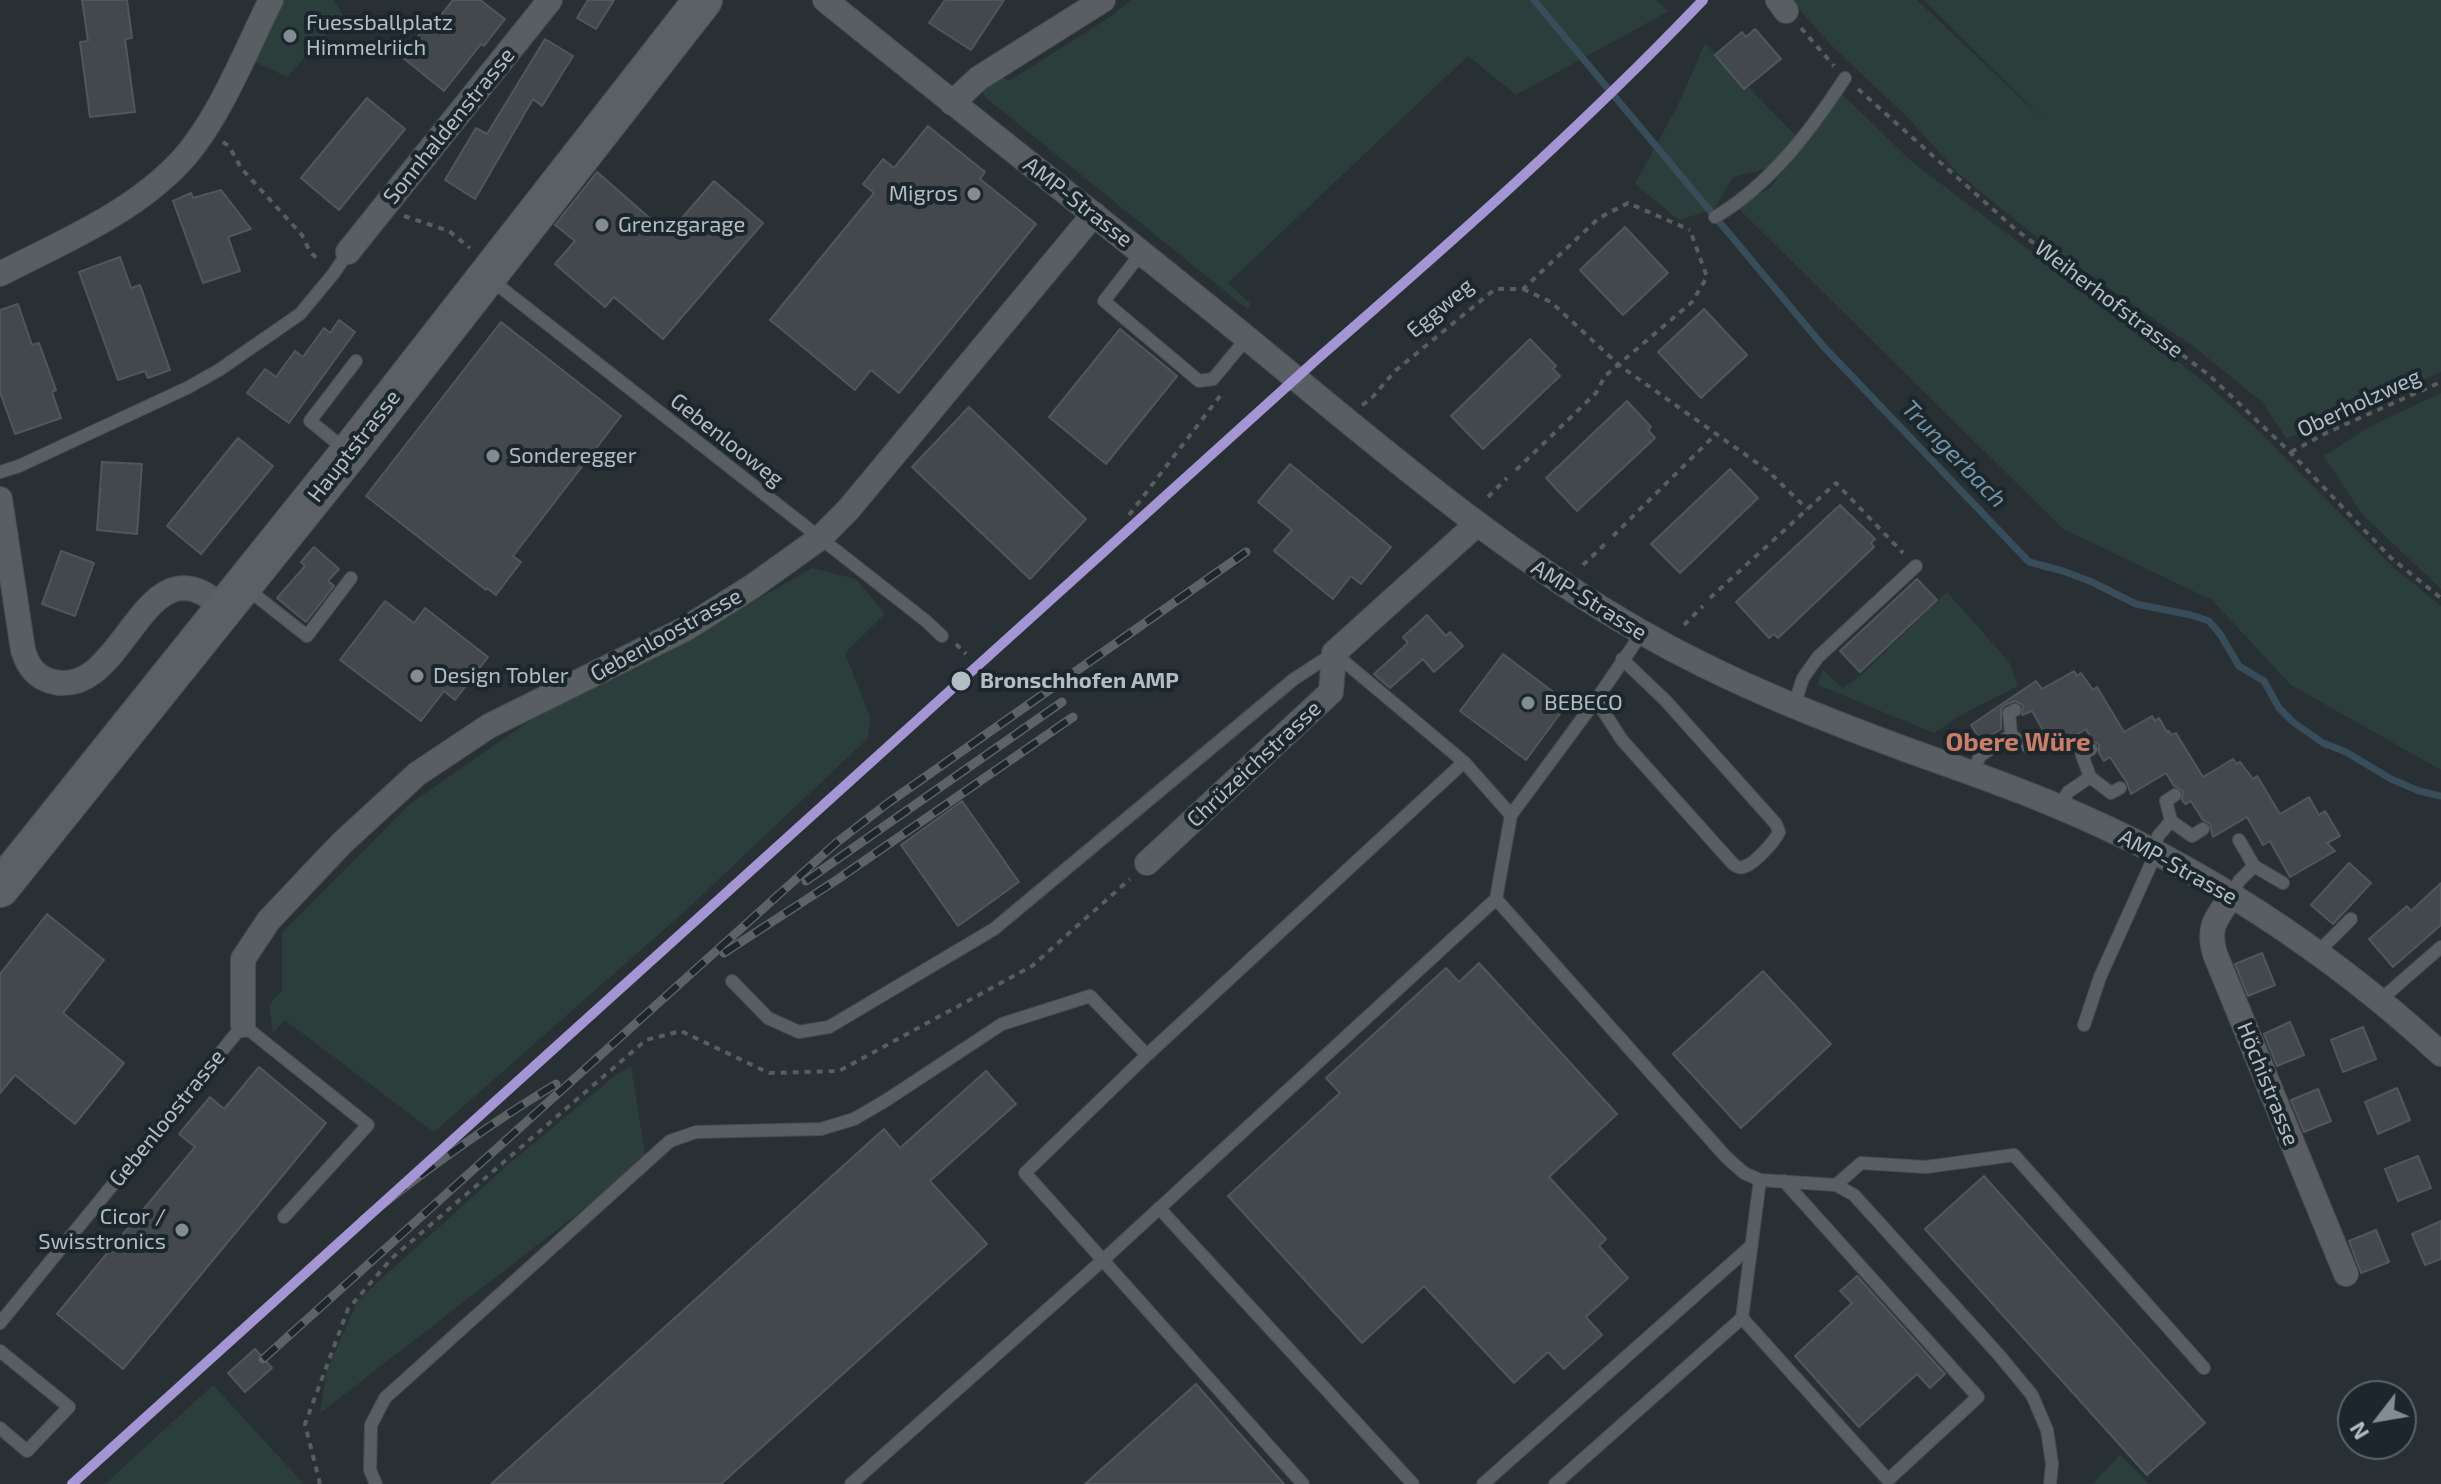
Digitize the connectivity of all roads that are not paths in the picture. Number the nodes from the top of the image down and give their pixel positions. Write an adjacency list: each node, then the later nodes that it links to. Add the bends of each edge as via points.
1 (271, 0): 12 (street, via 205,131 172,170 135,200)
2 (550, 0): 10 (street, Sonnhaldenstrasse)
3 (703, 0): 13 (main road, Hauptstrasse)
4 (825, 0): 7 (street, AMP-Strasse)
5 (1103, 0): 7 (street, via 979,78)
6 (1845, 78): 9 (lane, via 1818,120 1780,163 1737,205)
7 (952, 103): 8 (street, AMP-Strasse)
8 (1094, 214): 11 (street, AMP-Strasse); 20 (street, Gebenloostrasse)
9 (1715, 217)
10 (348, 252): 17 (lane, via 300,314 219,370)
11 (1142, 252): 14 (street, AMP-Strasse); 14 (lane, via 1104,301 1199,381 1213,379)
12 (0, 274)
13 (487, 276): 16 (main road, Hauptstrasse); 20 (lane, Gebenlooweg)
14 (1247, 338): 19 (street, AMP-Strasse)
15 (356, 361): 16 (lane, via 310,421)
16 (349, 453): 23 (main road, Hauptstrasse)
17 (0, 472)
18 (0, 499): 23 (street, via 23,650 31,669 43,678 68,683 90,673 173,588)
19 (1477, 524): 24 (street, AMP-Strasse, via 1565,588); 26 (street)
20 (820, 538): 25 (lane, Gebenlooweg); 56 (street, Gebenloostrasse, via 685,629 489,726 417,774 269,920 243,959)
21 (1916, 566): 29 (lane, via 1818,657 1803,678)
22 (351, 578): 23 (lane, via 307,636)
23 (235, 598): 48 (main road, Hauptstrasse)
24 (1642, 633): 27 (lane); 29 (street, AMP-Strasse)
25 (942, 636)
26 (1334, 653): 34 (lane); 45 (street, Chrüzeichstrasse, via 1331,692); 54 (lane, via 1294,679 994,929 829,1027 799,1032 768,1018)
27 (1622, 659): 28 (lane); 28 (lane, via 1776,824 1775,840 1748,865 1733,864 1622,740)
28 (1596, 700): 40 (lane)
29 (1794, 706): 35 (street, AMP-Strasse)
30 (2015, 710): 31 (lane, via 2009,713)
31 (2011, 735): 32 (lane, via 2030,748); 35 (lane, via 1980,756)
32 (2039, 743)
33 (2091, 749): 36 (lane, via 2082,755)
34 (1464, 762): 40 (lane); 59 (lane)
35 (1973, 772): 39 (street, AMP-Strasse)
36 (2090, 777): 37 (lane, via 2111,793); 39 (lane, via 2068,792)
37 (2120, 788)
38 (2175, 795): 41 (lane, via 2166,801)
39 (2060, 806): 44 (street, AMP-Strasse)
40 (1511, 815): 50 (lane)
41 (2171, 821): 42 (lane, via 2192,836); 44 (lane, via 2158,836)
42 (2203, 829)
43 (2239, 840): 46 (lane)
44 (2155, 850): 49 (street, AMP-Strasse); 57 (lane)
45 (1147, 863)
46 (2254, 866): 47 (lane); 49 (lane)
47 (2283, 883)
48 (0, 888)
49 (2232, 896): 53 (street, AMP-Strasse); 67 (street, Höchistrasse, via 2211,929 2215,954)
50 (1496, 899): 60 (lane, via 1726,1157); 63 (lane)
51 (2351, 919): 53 (lane)
52 (2441, 947): 55 (lane)
53 (2317, 953): 55 (street, AMP-Strasse)
54 (732, 981)
55 (2379, 1001): 58 (street, AMP-Strasse)
56 (243, 1025): 64 (lane, via 368,1125); 69 (lane, Gebenloostrasse)
57 (2084, 1025)
58 (2441, 1054)
59 (1147, 1055): 66 (lane, via 1025,1173); 73 (lane, via 1090,996 1002,1024 854,1119 821,1129 696,1132 670,1141 385,1398 371,1425 370,1470)
60 (1760, 1180): 61 (lane); 65 (lane)
61 (1784, 1181): 62 (lane); 68 (lane, via 1978,1397 1888,1480)
62 (1836, 1185): 71 (lane, via 1861,1163 1926,1167 2014,1155); 79 (lane, via 1854,1195 2032,1395 2047,1430)
63 (1159, 1208): 66 (lane); 76 (lane)
64 (284, 1217)
65 (1752, 1245): 68 (lane); 77 (lane)
66 (1103, 1260): 74 (lane); 75 (lane)
67 (2346, 1274)
68 (1742, 1318): 78 (lane)
69 (0, 1323)
70 (0, 1351): 72 (lane, via 69,1407 27,1451)
71 (2204, 1368)
72 (0, 1428)
73 (376, 1484)
74 (851, 1484)
75 (1303, 1484)
76 (1413, 1484)
77 (1483, 1484)
78 (1555, 1484)
79 (2050, 1484)

